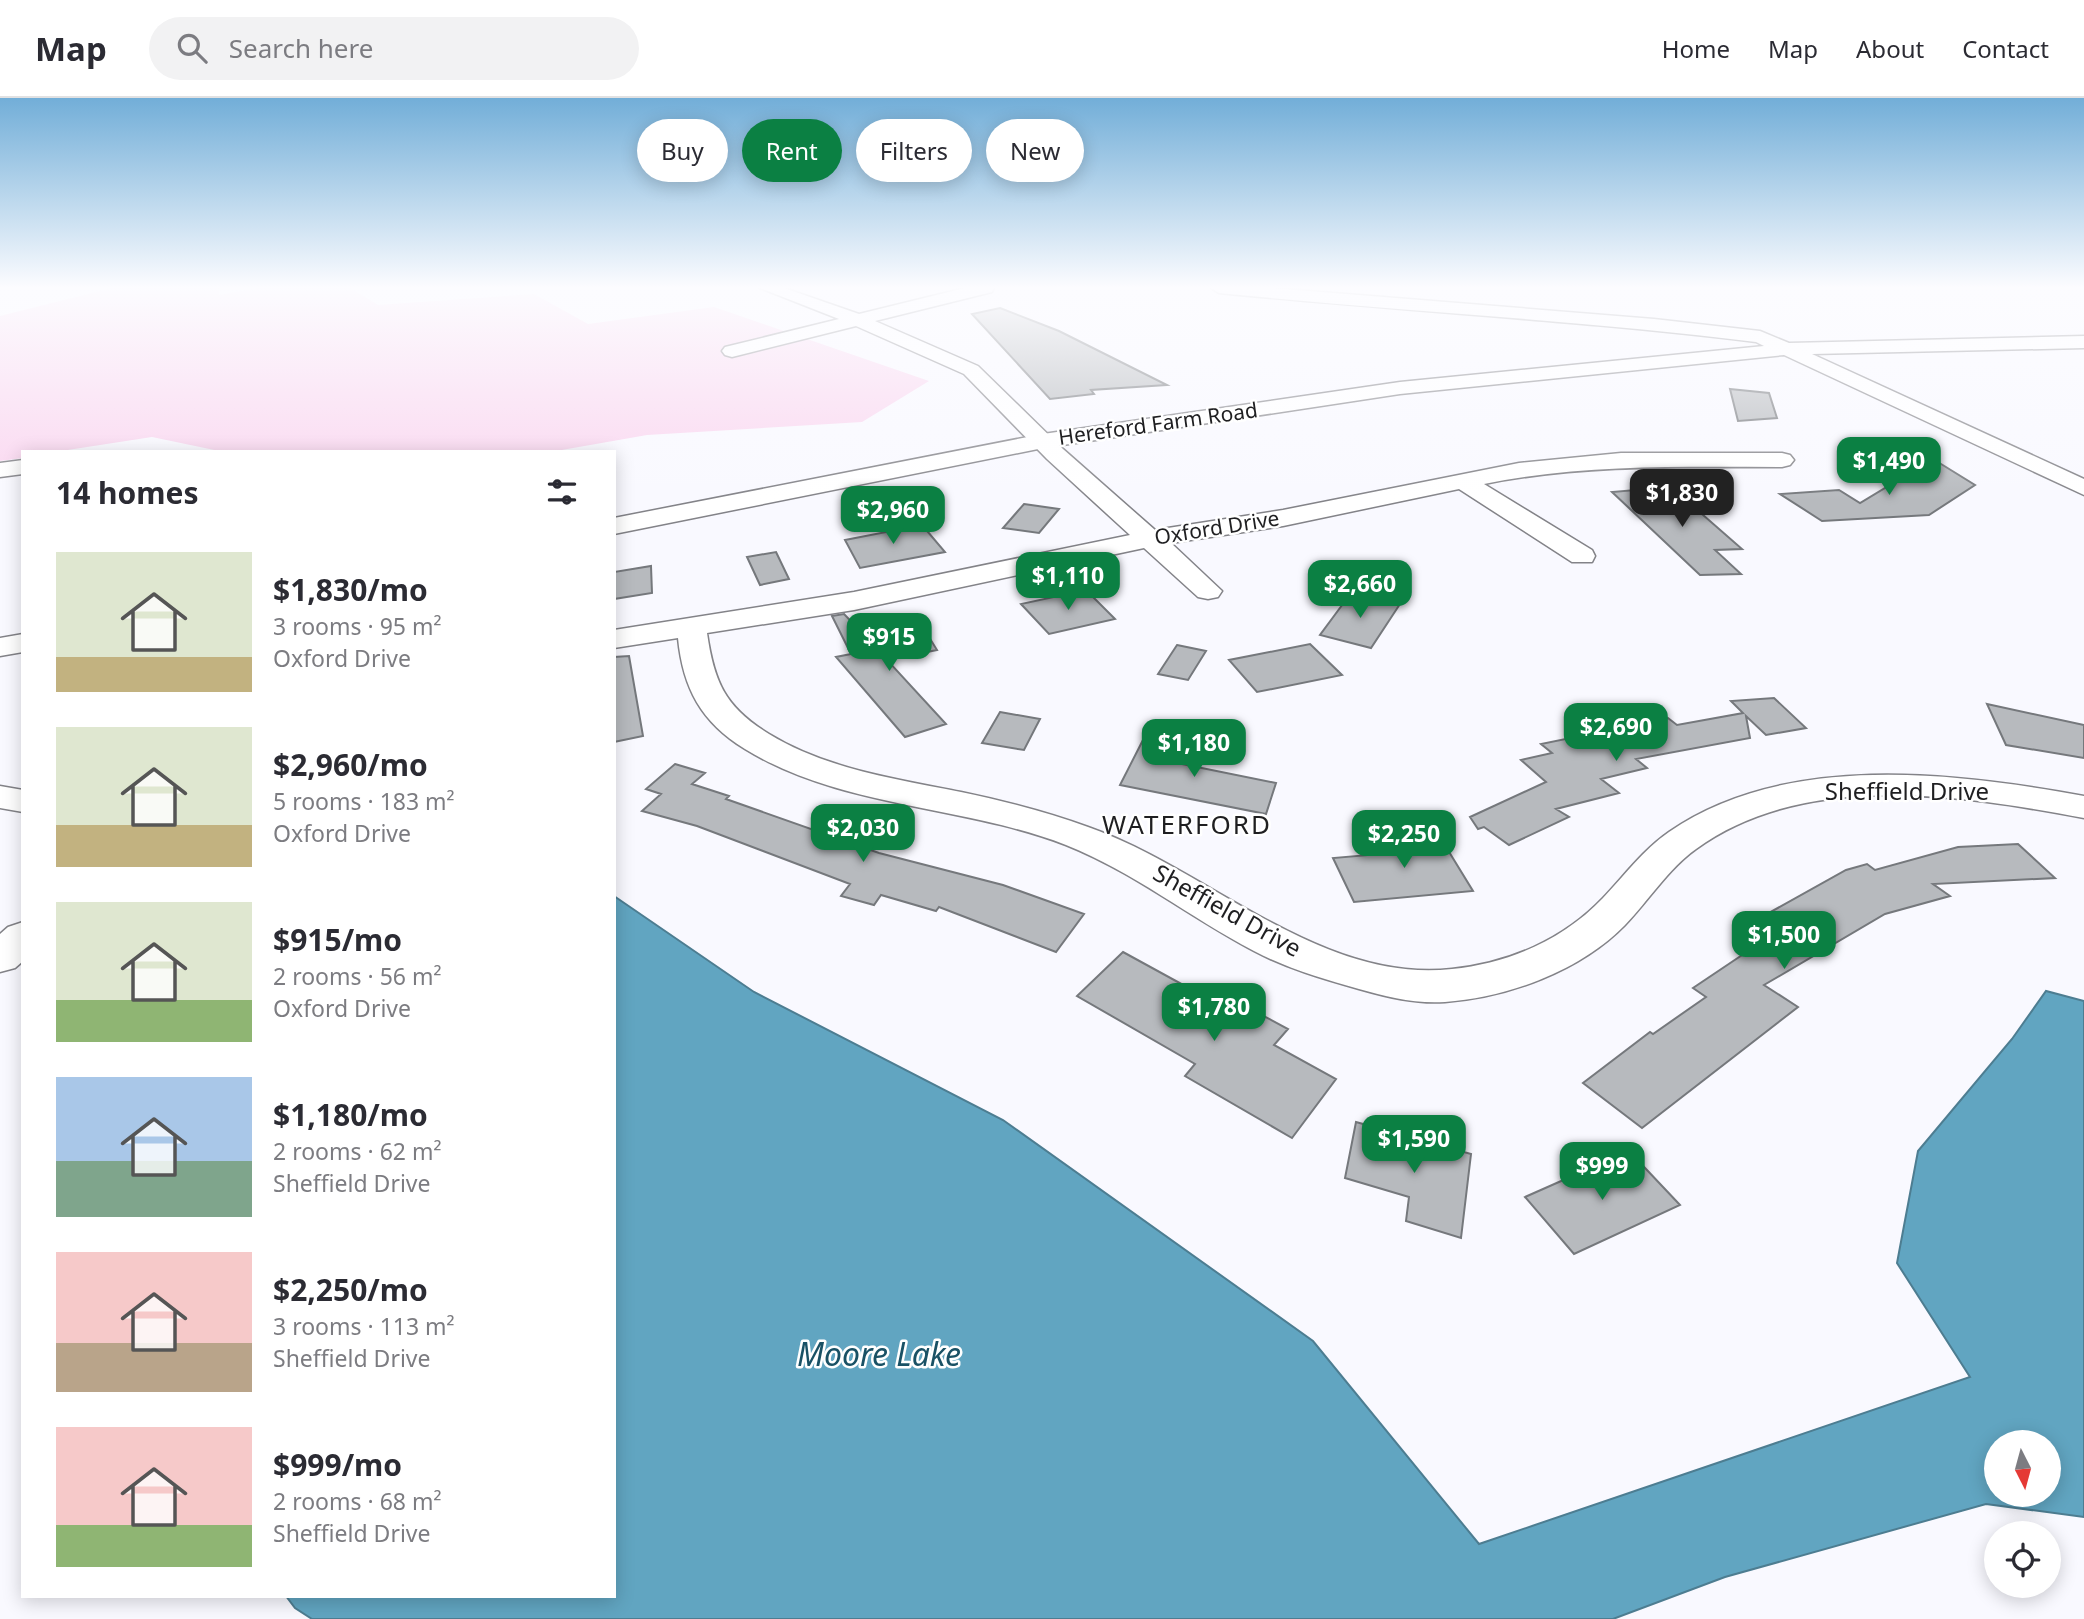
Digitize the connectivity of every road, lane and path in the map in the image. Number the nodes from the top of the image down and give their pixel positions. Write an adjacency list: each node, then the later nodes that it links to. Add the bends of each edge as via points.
1 (946, 359): 4 (street, via 971,370)
2 (1690, 359): 4 (street, Hereford Farm Road, via 1400,388)
3 (1811, 359): 9 (street)
4 (1043, 441): 10 (street, Hereford Farm Road); 11 (street)
5 (1782, 460): 8 (street, Oxford Drive, via 1571,463)
6 (21, 467): 7 (street)
7 (0, 470)
8 (1464, 482): 11 (street, Oxford Drive); 12 (street)
9 (2084, 488)
10 (616, 526)
11 (1149, 539): 13 (street); 14 (street, Oxford Drive, via 854,601)
12 (1582, 556)
13 (1208, 591)
14 (691, 627): 15 (street, Oxford Drive); 20 (street, Sheffield Drive, via 702,683 723,712 758,743 892,791 1010,815 1075,835 1143,865 1287,949 1358,974 1423,988 1488,979 1556,956 1600,924 1681,841 1717,818 1763,803 1819,790 1958,787)
15 (616, 639)
16 (21, 643): 17 (street)
17 (0, 647)
18 (0, 797): 19 (street)
19 (21, 801)
20 (2084, 807)
21 (21, 939): 22 (street)
22 (0, 957)

